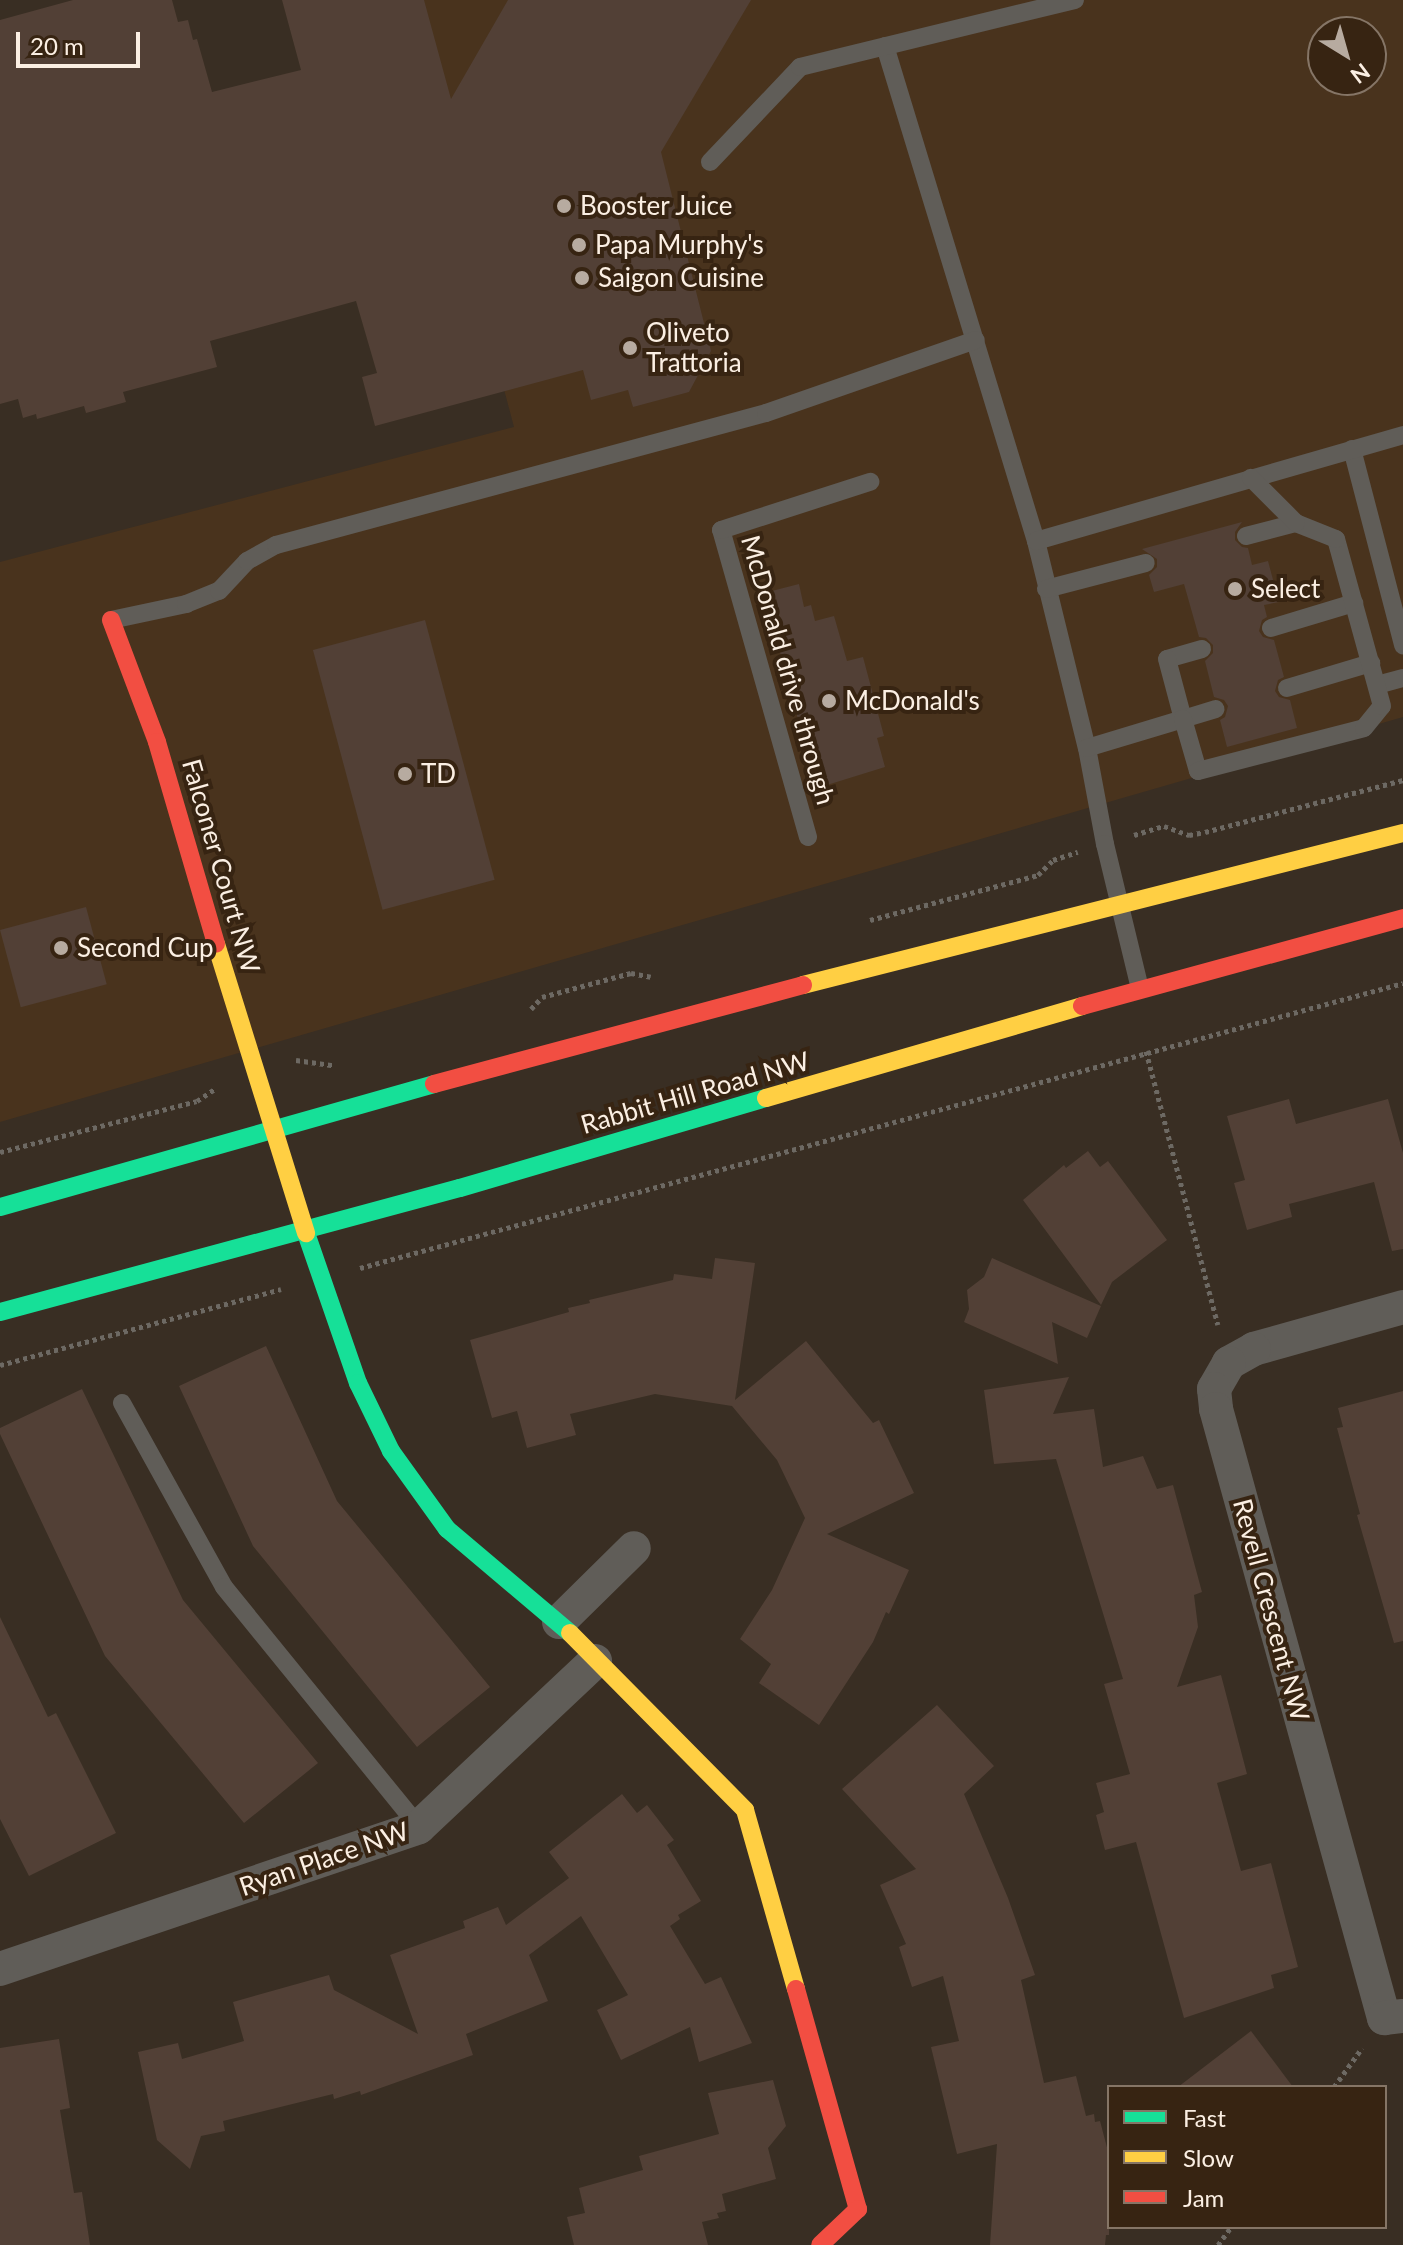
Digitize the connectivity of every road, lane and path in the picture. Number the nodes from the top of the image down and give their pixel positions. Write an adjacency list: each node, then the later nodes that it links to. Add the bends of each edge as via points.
1 (1075, 0): 2 (lane)
2 (885, 46): 3 (lane, via 800,67); 4 (lane)
3 (710, 162)
4 (976, 340): 11 (lane); 15 (lane, via 766,413 276,545 247,561 219,591)
5 (1403, 435): 6 (lane)
6 (1352, 449): 7 (lane); 17 (lane)
7 (1251, 478): 9 (lane); 11 (lane)
8 (870, 482): 28 (lane, McDonald drive through, via 721,530)
9 (1296, 523): 10 (lane); 14 (lane, via 1336,539)
10 (1246, 536)
11 (1036, 541): 13 (lane)
12 (1146, 563): 13 (lane)
13 (1046, 589): 25 (lane)
14 (1354, 603): 16 (lane); 19 (lane)
15 (111, 620): 39 (main road, Falconer Court NW, via 157,742)
16 (1271, 628)
17 (1403, 645)
18 (1202, 649): 24 (lane, via 1167,659)
19 (1371, 663): 21 (lane); 22 (lane)
20 (1403, 678): 21 (lane)
21 (1377, 685): 24 (lane, via 1382,706 1364,728 1198,771)
22 (1287, 688)
23 (1216, 709): 24 (lane)
24 (1183, 719): 25 (lane)
25 (1087, 748): 29 (lane)
26 (1403, 780): 29 (path, via 1205,832 1189,835 1164,826)
27 (1403, 833): 30 (main road)
28 (808, 837)
29 (1105, 844): 30 (lane); 32 (path, via 1053,860 1038,875)
30 (1121, 902): 35 (lane); 40 (main road, via 606,1035)
31 (1403, 918): 35 (main road, Rabbit Hill Road NW)
32 (855, 924)
33 (657, 977): 36 (path, via 631,973 542,997)
34 (1403, 983): 37 (path)
35 (1140, 989): 43 (main road, Rabbit Hill Road NW)
36 (522, 1013)
37 (1146, 1051): 44 (path); 47 (path)
38 (346, 1061): 39 (path, via 332,1065 299,1059)
39 (254, 1071): 40 (main road, Falconer Court NW); 41 (path, via 221,1081 213,1093 197,1101)
40 (272, 1129): 42 (main road); 43 (main road)
41 (0, 1152)
42 (0, 1207)
43 (305, 1229): 44 (main road); 46 (main road, Rabbit Hill Road NW)
44 (321, 1281): 48 (path); 51 (main road, via 358,1383 391,1451 447,1529)
45 (1403, 1307): 47 (street, via 1272,1342)
46 (0, 1312)
47 (1229, 1363): 55 (street, Revell Crescent NW, via 1214,1389 1216,1409)
48 (0, 1365)
49 (122, 1403): 53 (lane, via 224,1587)
50 (634, 1548): 51 (street)
51 (559, 1622): 52 (main road)
52 (595, 1661): 53 (street, Ryan Place NW); 57 (main road, via 745,1810 858,2209)
53 (419, 1827): 54 (street, Ryan Place NW)
54 (0, 1969)
55 (1394, 2017): 56 (path)
56 (1336, 2085)
57 (820, 2245)

